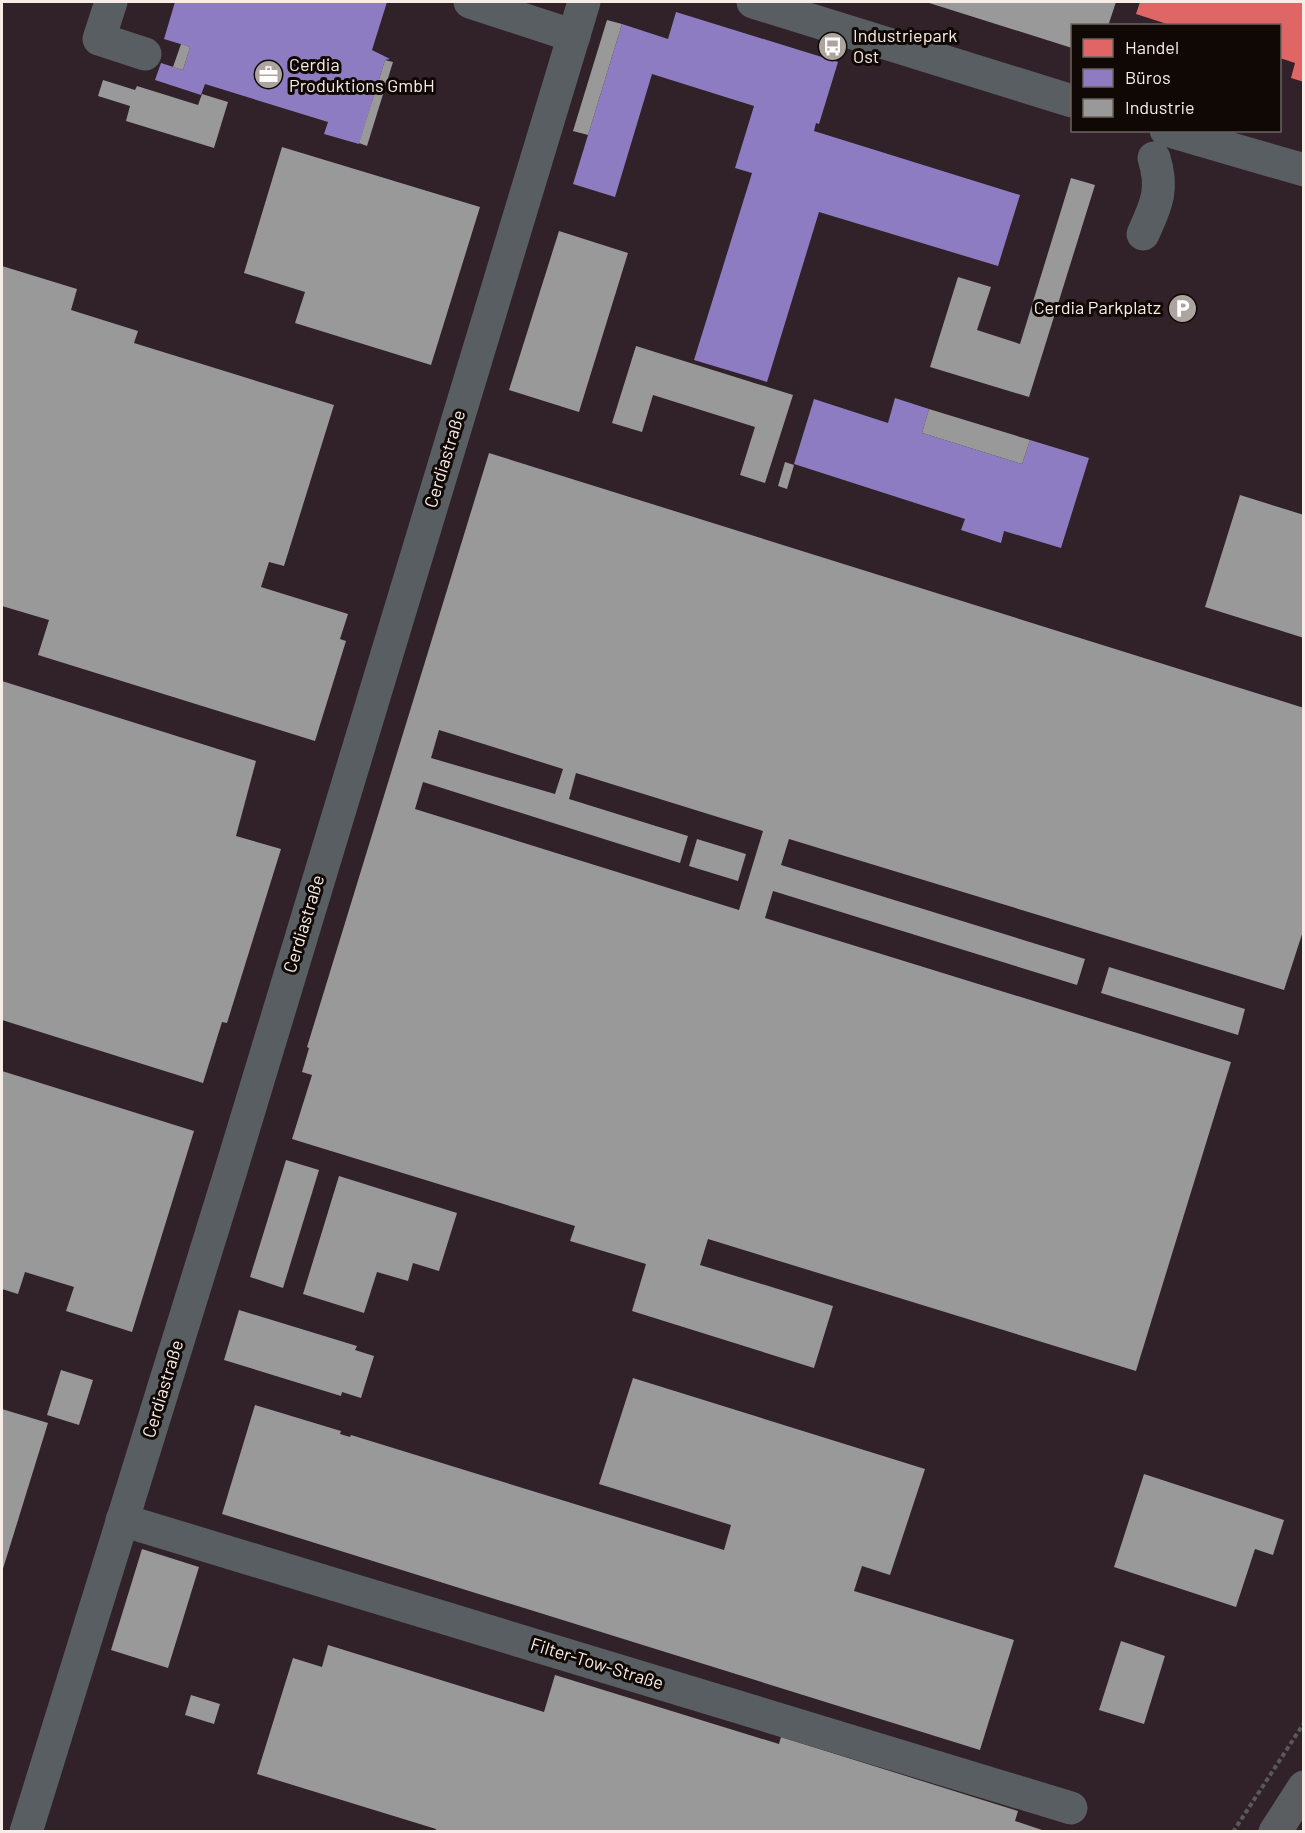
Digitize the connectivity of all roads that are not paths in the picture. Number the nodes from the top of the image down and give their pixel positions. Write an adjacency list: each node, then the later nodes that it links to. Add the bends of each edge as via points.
1 (111, 2): 5 (street, via 99,39)
2 (471, 2): 4 (street)
3 (753, 2): 6 (street)
4 (579, 18): 9 (street, Cerdiastraße)
5 (145, 54)
6 (1071, 101)
7 (1173, 132): 8 (street)
8 (1304, 170)
9 (122, 1520): 11 (street, Filter-Tow-Straße); 12 (street, Cerdiastraße)
10 (1304, 1786): 13 (main road)
11 (1071, 1808)
12 (26, 1832)
13 (1275, 1832)

